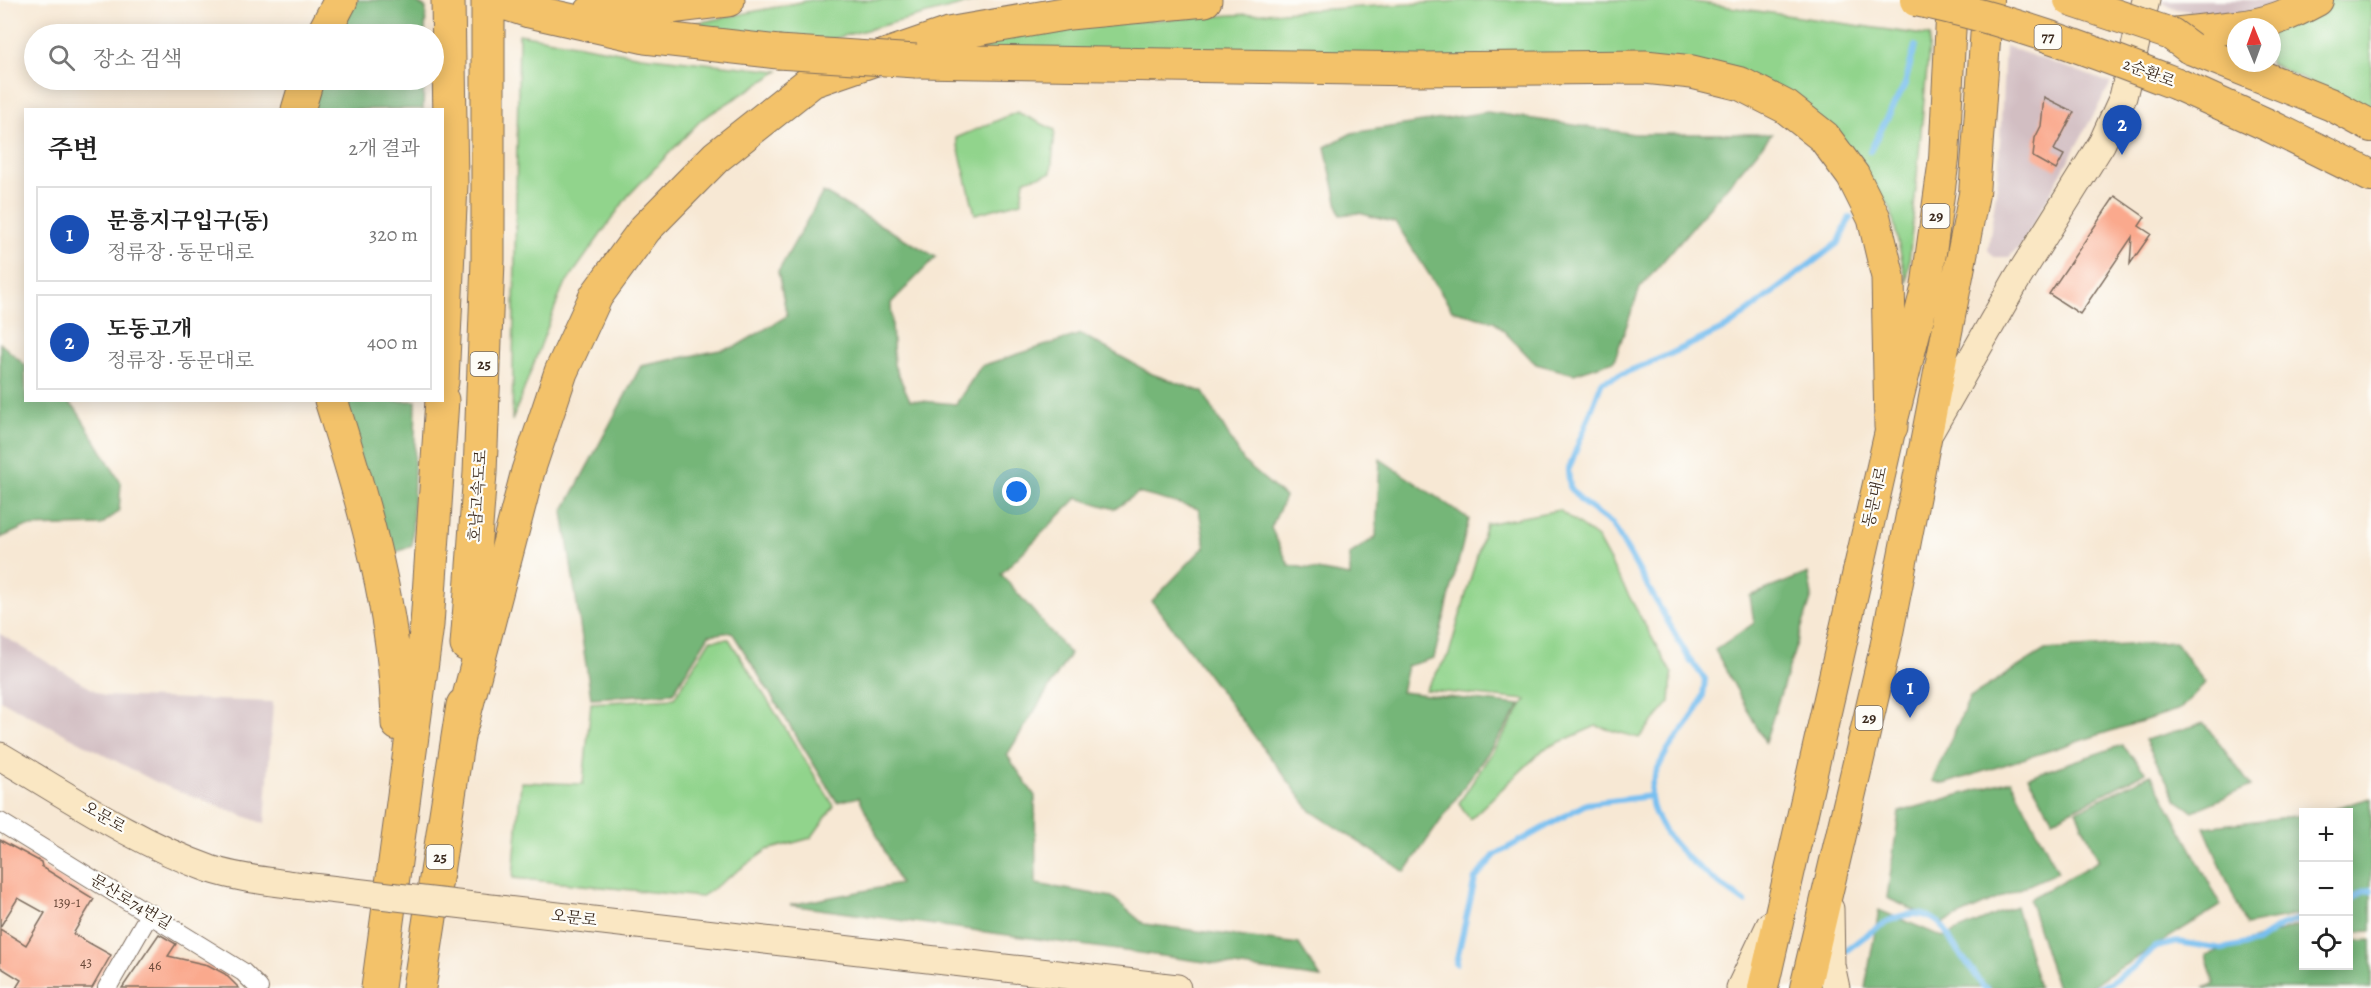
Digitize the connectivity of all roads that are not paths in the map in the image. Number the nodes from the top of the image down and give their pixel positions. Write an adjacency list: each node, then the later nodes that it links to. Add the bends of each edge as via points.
1 (341, 0): 15 (highway)
2 (448, 0): 22 (highway, via 451,184)
3 (488, 0): 27 (highway, 호남고속도로 / 25, via 488,260 480,473)
4 (495, 0): 13 (highway)
5 (728, 0): 13 (highway, via 624,13)
6 (1205, 0): 27 (highway, via 1069,13 948,34 812,81 716,157 645,229 603,286 561,372 528,471)
7 (1916, 0): 21 (highway, 2순환로 / 77, bridge, via 2006,23 2098,53 2177,84)
8 (1952, 0): 25 (main road, 동문대로 / 29, via 1944,159 1926,289)
9 (1988, 0): 26 (main road, 29, via 1974,194)
10 (2070, 0): 17 (highway, bridge)
11 (2146, 0): 26 (main road, via 2123,97 2102,143 2016,279)
12 (2317, 0): 14 (highway)
13 (530, 11): 25 (highway, bridge, via 645,37 778,52 916,61 1418,69 1645,67 1692,72 1741,84 1786,107 1824,137 1852,176 1874,218 1888,277)
14 (2281, 18)
15 (328, 24)
16 (2227, 29): 17 (highway)
17 (2186, 37): 20 (highway)
18 (304, 90): 19 (highway)
19 (299, 108)
20 (2371, 126)
21 (2371, 176)
22 (444, 338)
23 (332, 402): 30 (highway, via 365,507 389,611 397,684)
24 (442, 402): 30 (highway, via 427,625)
25 (1891, 427): 32 (main road, 동문대로 / 29)
26 (1923, 446): 31 (main road, 29, via 1885,648)
27 (461, 727): 37 (highway, 호남고속도로 / 25)
28 (0, 756): 38 (main road, 오문로, bridge, via 138,836 212,869 295,885)
29 (0, 822): 33 (street, 문산로74번길)
30 (399, 843): 36 (highway)
31 (1830, 884): 41 (main road, 29); 42 (main road, via 1831,965)
32 (1785, 894): 39 (main road); 40 (main road, 동문대로 / 29)
33 (150, 913): 34 (street); 35 (street, 문산로74번길, via 243,972)
34 (107, 988)
35 (259, 988)
36 (378, 988)
37 (418, 988)
38 (1177, 988)
39 (1740, 988)
40 (1762, 988)
41 (1805, 988)
42 (1836, 988)

